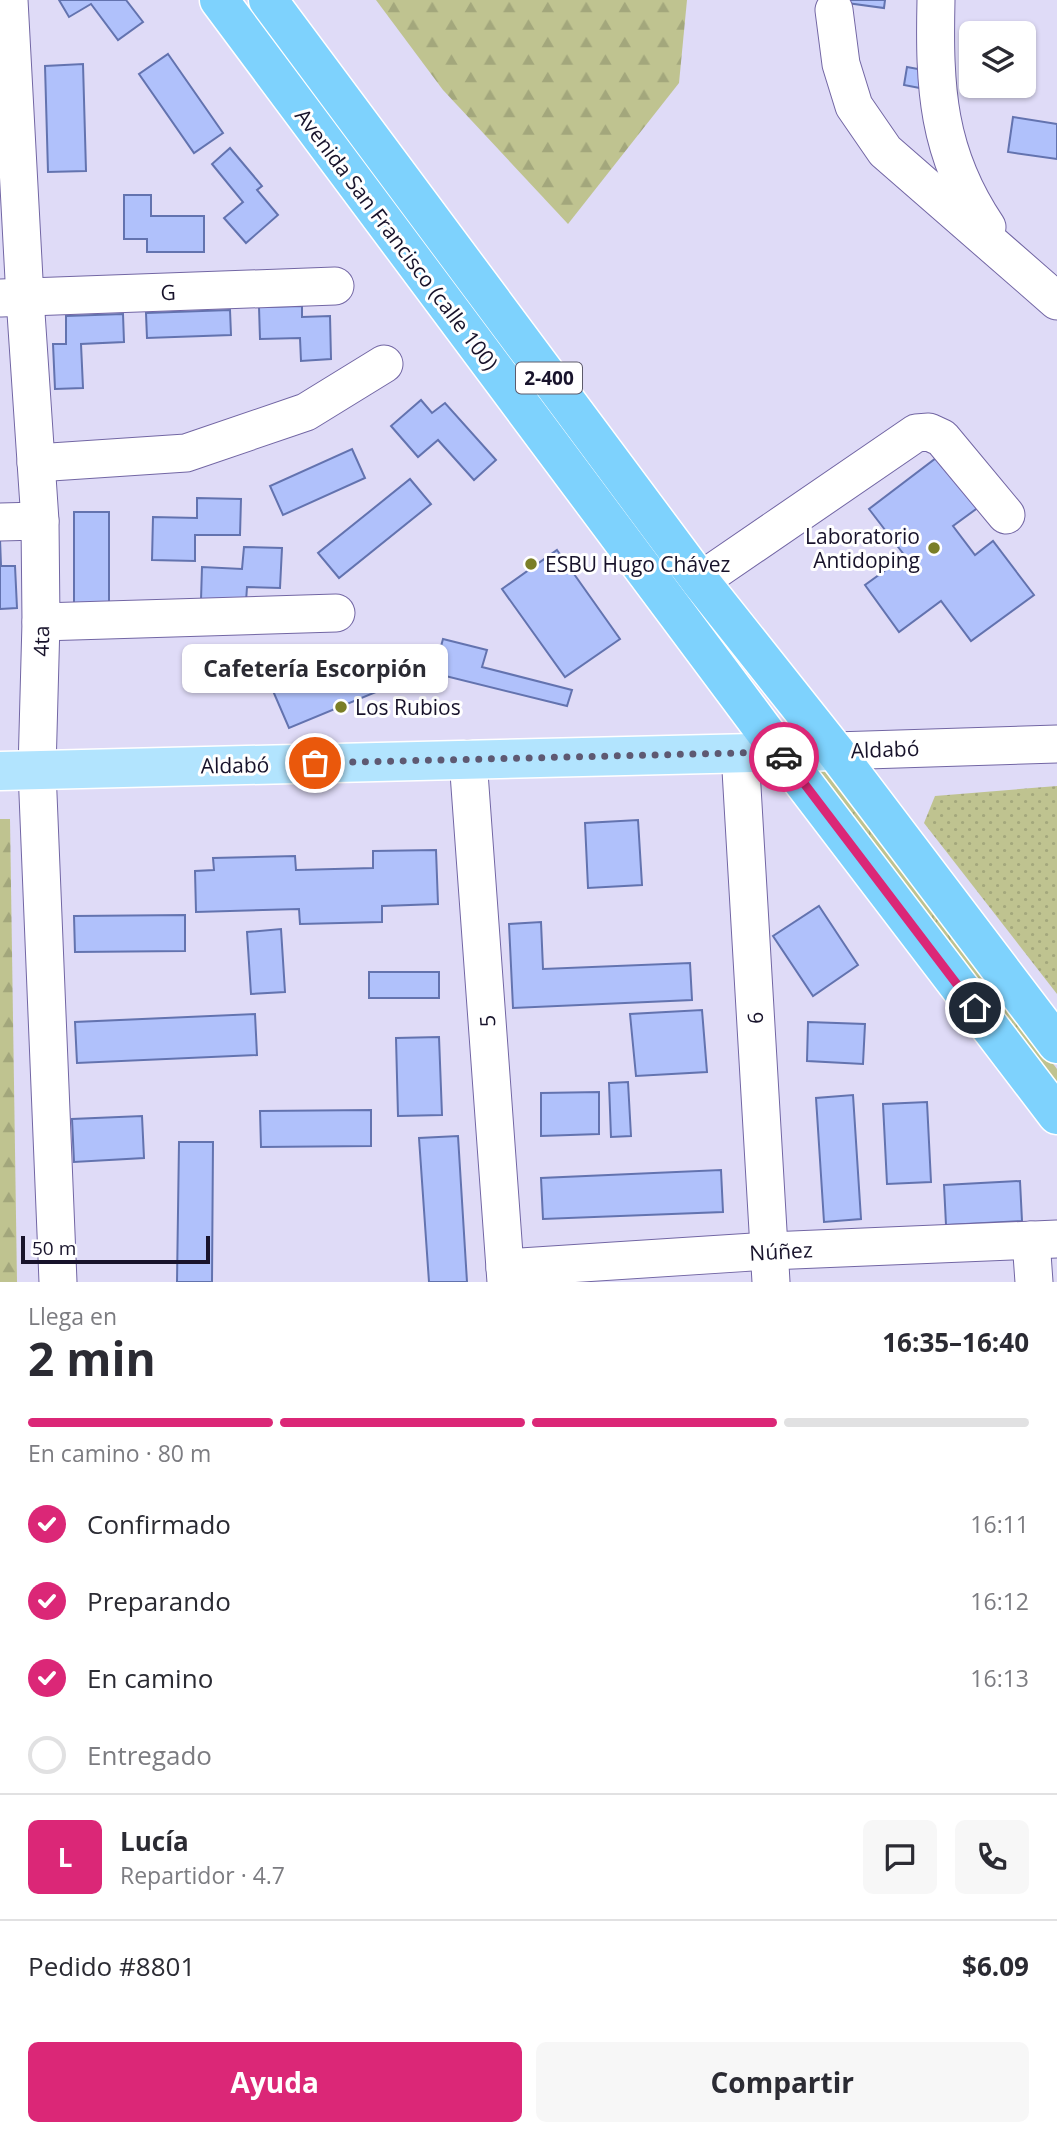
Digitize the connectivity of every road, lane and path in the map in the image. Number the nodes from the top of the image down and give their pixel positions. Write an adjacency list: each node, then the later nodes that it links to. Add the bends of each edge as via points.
1 (9, 0): 10 (street, 4ta)
2 (219, 0): 22 (highway, Avenida San Francisco (calle 100) / 2-400)
3 (268, 0): 17 (highway, Avenida San Francisco (calle 100) / 2-400)
4 (918, 0): 7 (street)
5 (936, 0): 7 (street)
6 (834, 10): 8 (street, via 841,64 854,106 877,140)
7 (937, 85): 8 (street, via 946,143 968,199)
8 (1007, 257): 11 (street)
9 (335, 286): 10 (street, G)
10 (12, 298): 13 (street, 4ta)
11 (1057, 301)
12 (384, 364): 13 (street, via 306,412 186,453)
13 (36, 463): 15 (street, 4ta)
14 (1006, 515): 17 (street, via 942,438 916,433)
15 (40, 521): 16 (street); 19 (street, 4ta)
16 (0, 522)
17 (700, 581): 21 (highway, Avenida San Francisco (calle 100) / 2-400)
18 (336, 613): 19 (street)
19 (41, 622): 25 (street, 4ta)
20 (1057, 744): 21 (street, Aldabó)
21 (835, 751): 22 (main road, Aldabó); 27 (highway, Avenida San Francisco (calle 100) / 2-400)
22 (780, 752): 23 (main road, Aldabó); 28 (highway, Avenida San Francisco (calle 100) / 2-400)
23 (740, 753): 24 (main road, Aldabó); 30 (street, 6)
24 (468, 759): 25 (main road, Aldabó); 31 (street, 5)
25 (37, 770): 26 (main road, Aldabó); 32 (street, 4ta)
26 (0, 771)
27 (1057, 1044)
28 (1057, 1115)
29 (1044, 1239): 30 (street, Núñez); 33 (street)
30 (770, 1267): 31 (street, Núñez)
31 (506, 1275)
32 (58, 1282)
33 (1034, 1282)

